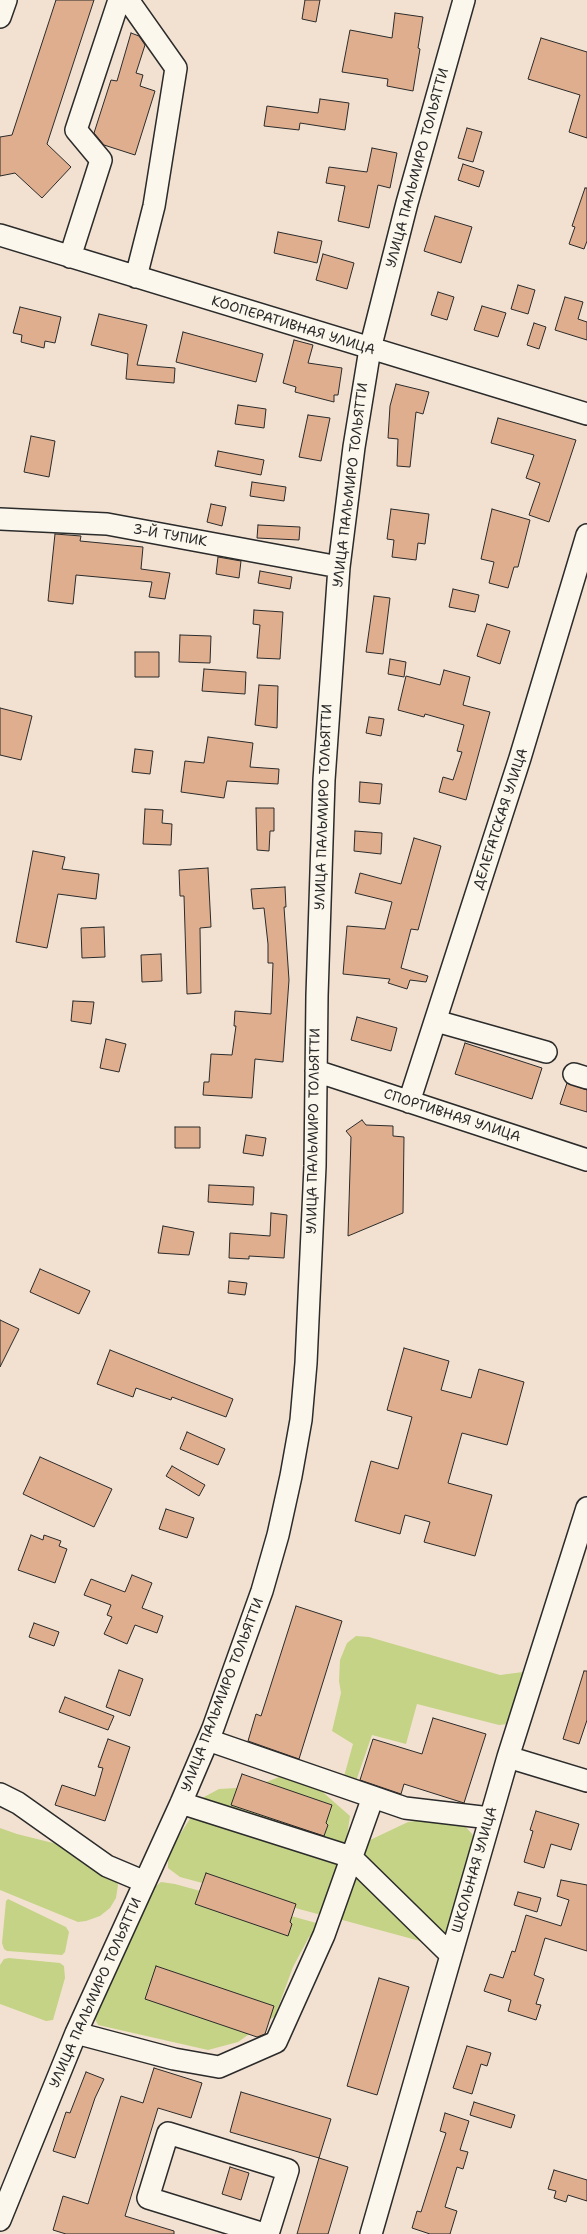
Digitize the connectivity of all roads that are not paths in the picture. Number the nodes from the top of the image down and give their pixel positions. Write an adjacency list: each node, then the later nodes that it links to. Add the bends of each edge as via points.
1 (6, 0): 5 (street)
2 (119, 0): 7 (street, via 76,130 101,160)
3 (128, 0): 8 (street, via 176,68 154,206)
4 (464, 0): 9 (street, УЛИЦА ПАЛЬМИРО ТОЛЬЯТТИ, via 407,203)
5 (0, 17)
6 (0, 235): 7 (street, КООПЕРАТИВНАЯ УЛИЦА)
7 (70, 257): 8 (street, КООПЕРАТИВНАЯ УЛИЦА)
8 (136, 277): 9 (street, КООПЕРАТИВНАЯ УЛИЦА)
9 (370, 349): 10 (street, КООПЕРАТИВНАЯ УЛИЦА); 13 (street, УЛИЦА ПАЛЬМИРО ТОЛЬЯТТИ, via 354,447)
10 (587, 414)
11 (0, 519): 13 (street, 3-Й ТУПИК, via 107,524)
12 (587, 535): 14 (street, ДЕЛЕГАТСКАЯ УЛИЦА, via 520,758)
13 (339, 567): 16 (street, УЛИЦА ПАЛЬМИРО ТОЛЬЯТТИ, via 324,780)
14 (436, 1021): 15 (street); 17 (street, ДЕЛЕГАТСКАЯ УЛИЦА)
15 (546, 1052)
16 (316, 1071): 17 (street, СПОРТИВНАЯ УЛИЦА); 20 (street, УЛИЦА ПАЛЬМИРО ТОЛЬЯТТИ, via 310,1269 301,1420 278,1535 240,1657)
17 (409, 1102): 18 (street, СПОРТИВНАЯ УЛИЦА)
18 (587, 1160)
19 (587, 1508): 21 (street, ШКОЛЬНАЯ УЛИЦА)
20 (208, 1740): 24 (street); 25 (street, УЛИЦА ПАЛЬМИРО ТОЛЬЯТТИ)
21 (508, 1757): 22 (street); 26 (street, ШКОЛЬНАЯ УЛИЦА)
22 (587, 1781)
23 (0, 1794): 28 (street, via 18,1803 107,1866)
24 (373, 1797): 26 (street, via 405,1808); 27 (street)
25 (182, 1803): 27 (street); 28 (street, УЛИЦА ПАЛЬМИРО ТОЛЬЯТТИ)
26 (490, 1818): 29 (street, ШКОЛЬНАЯ УЛИЦА)
27 (351, 1857): 29 (street); 30 (street, via 324,1935 276,2042 219,2068)
28 (145, 1882): 30 (street, УЛИЦА ПАЛЬМИРО ТОЛЬЯТТИ)
29 (451, 1955): 35 (street, ШКОЛЬНАЯ УЛИЦА)
30 (76, 2033): 31 (street, УЛИЦА ПАЛЬМИРО ТОЛЬЯТТИ)
31 (0, 2220)
32 (243, 2231): 33 (street); 34 (street, via 148,2198 168,2133 288,2170)
33 (264, 2234)
34 (268, 2234)
35 (371, 2234)

